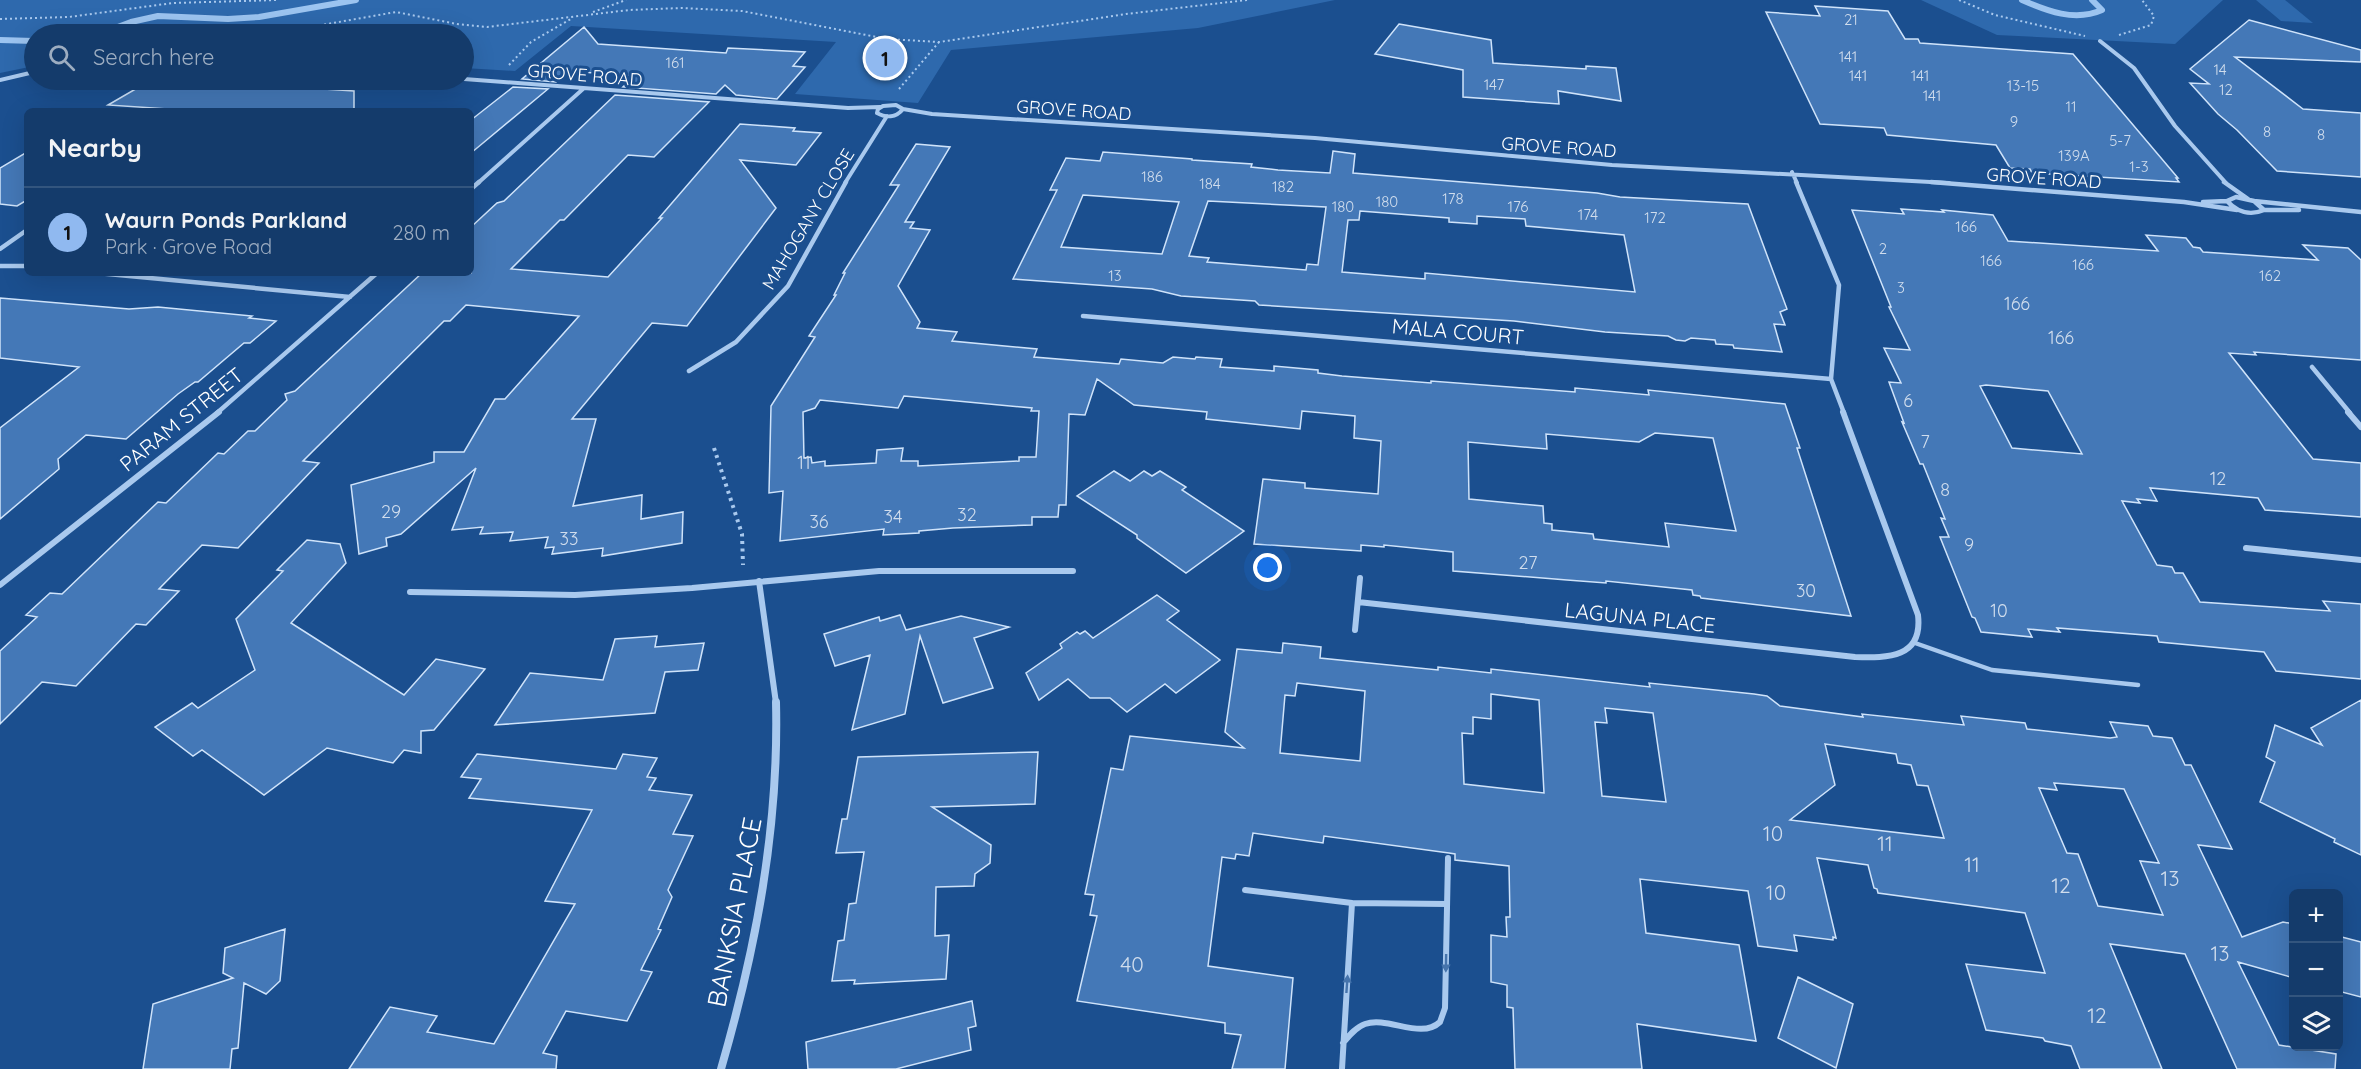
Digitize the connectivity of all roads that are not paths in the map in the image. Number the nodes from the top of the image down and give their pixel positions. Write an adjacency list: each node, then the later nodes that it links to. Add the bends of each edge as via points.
1 (2100, 41): 14 (street, via 2133,68 2175,126)
2 (24, 74): 3 (street)
3 (0, 80)
4 (474, 80): 5 (street, GROVE ROAD)
5 (583, 89): 7 (street, GROVE ROAD); 15 (street)
6 (880, 107): 7 (street, GROVE ROAD); 8 (street, GROVE ROAD, via 896,105); 9 (street)
7 (848, 108): 9 (street, GROVE ROAD)
8 (903, 109): 10 (street); 11 (street, GROVE ROAD)
9 (877, 113): 12 (street, GROVE ROAD)
10 (898, 114): 11 (street, GROVE ROAD); 12 (street, GROVE ROAD)
11 (932, 114): 13 (street, GROVE ROAD, via 1315,138 1611,165)
12 (887, 116): 33 (street, MAHOGANY CLOSE, via 835,199 788,286 736,342)
13 (1792, 172): 19 (street, GROVE ROAD); 34 (street, via 1839,285)
14 (2222, 180): 16 (street); 17 (street)
15 (474, 186)
16 (2248, 199): 17 (street, GROVE ROAD); 18 (street, GROVE ROAD)
17 (2229, 200): 19 (street, GROVE ROAD); 20 (street)
18 (2254, 201): 21 (street, GROVE ROAD); 22 (street, GROVE ROAD)
19 (2184, 202): 20 (street, GROVE ROAD)
20 (2237, 210): 21 (street, GROVE ROAD, via 2253,214)
21 (2264, 210): 22 (street, GROVE ROAD)
22 (2324, 210): 23 (street, GROVE ROAD)
23 (2361, 212)
24 (24, 232): 25 (street)
25 (0, 249)
26 (0, 266): 27 (street)
27 (24, 266)
28 (129, 276): 30 (street)
29 (374, 276): 30 (street, PARAM STREET)
30 (350, 297): 41 (street, PARAM STREET, via 207,422)
31 (1083, 316): 34 (street, MALA COURT)
32 (2312, 367): 35 (street)
33 (689, 371)
34 (1831, 378): 45 (street, via 1918,615)
35 (2361, 427)
36 (2246, 548): 37 (street)
37 (2361, 560)
38 (1073, 571): 40 (street, via 879,571)
39 (1360, 578): 43 (street)
40 (759, 581): 42 (street, via 575,595); 52 (street, BANKSIA PLACE, via 776,699 773,824 759,915)
41 (0, 585)
42 (410, 592)
43 (1358, 602): 44 (street); 45 (street, LAGUNA PLACE, via 1855,657 1894,656)
44 (1355, 630)
45 (1915, 643): 46 (lane, via 1992,670)
46 (2138, 685)
47 (1448, 858): 50 (lane)
48 (1245, 890): 49 (lane)
49 (1352, 903): 50 (lane); 51 (lane, one-way to 49)
50 (1447, 904): 51 (lane, one-way to 51, via 1442,1019 1428,1027 1370,1023)
51 (1343, 1043): 53 (lane)
52 (721, 1069)
53 (1342, 1069)

